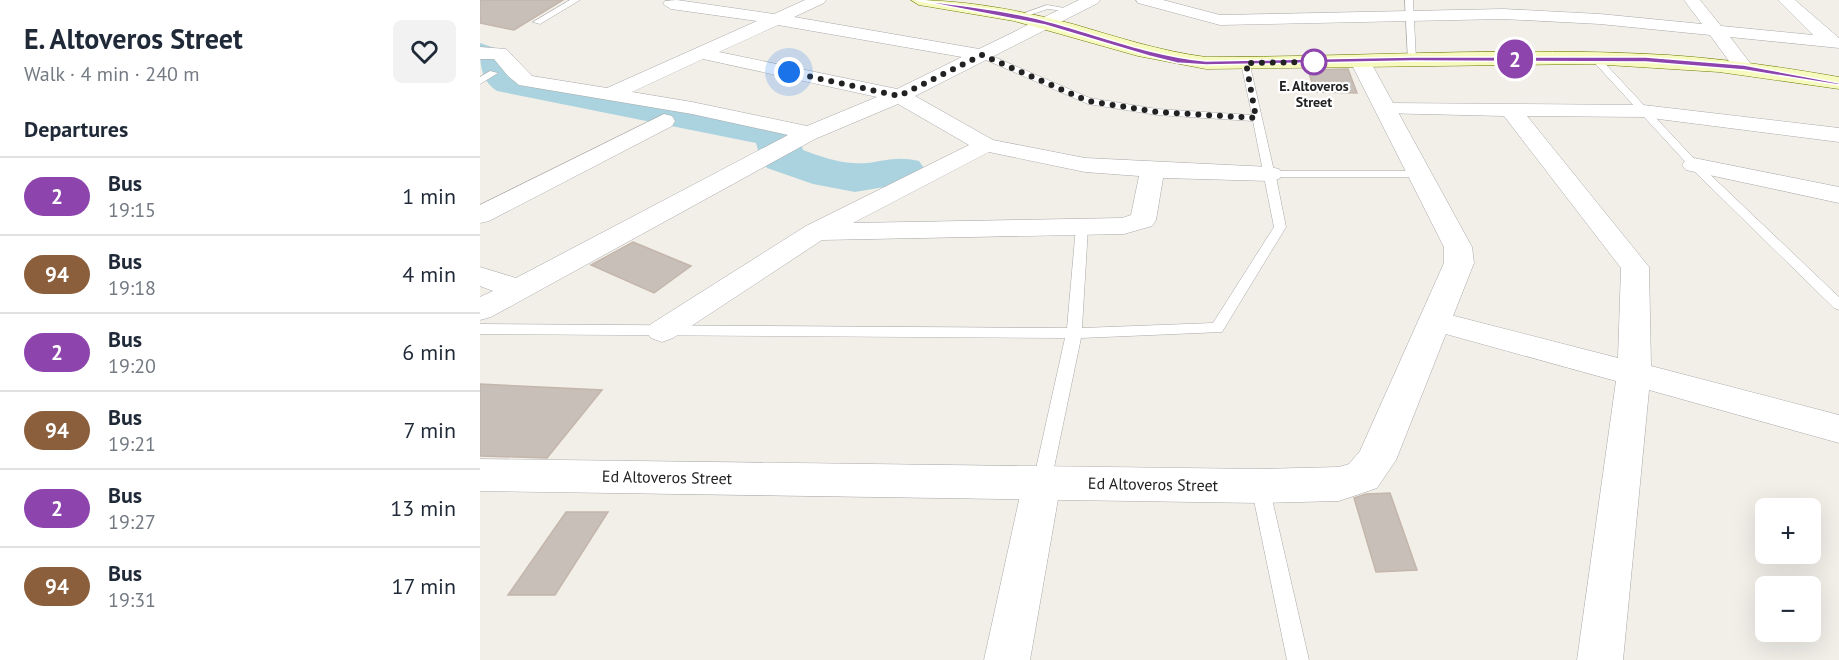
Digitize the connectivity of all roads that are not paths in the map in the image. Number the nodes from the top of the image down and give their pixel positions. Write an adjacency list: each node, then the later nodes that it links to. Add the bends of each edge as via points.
1 (576, 0): 18 (lane)
2 (818, 0): 16 (street)
3 (919, 0): 15 (main road)
4 (1092, 0): 13 (street)
5 (1144, 0): 14 (street)
6 (1590, 0): 17 (street)
7 (1692, 0): 20 (street)
8 (1786, 0): 21 (street)
9 (671, 4): 16 (street)
10 (1215, 5): 14 (street)
11 (1501, 7): 12 (street); 17 (street)
12 (1410, 8): 14 (street, via 1220,20); 26 (lane)
13 (1072, 10): 15 (lane, via 1047,7); 19 (street)
14 (1194, 14)
15 (1017, 17): 19 (main road)
16 (775, 19): 23 (street); 24 (street)
17 (1600, 19): 20 (street)
18 (537, 22)
19 (1046, 23): 24 (street); 28 (main road, via 1177,60)
20 (1714, 29): 21 (street); 29 (street)
21 (1835, 43)
22 (480, 53): 33 (street, via 499,53 526,81)
23 (700, 53): 33 (street); 34 (street)
24 (982, 55): 34 (street); 38 (lane, via 1088,101 1157,112)
25 (1595, 58): 26 (main road); 29 (main road); 37 (lane)
26 (1412, 59): 27 (main road)
27 (1359, 61): 28 (main road); 35 (street, Ed Altoveros Street)
28 (1246, 63): 38 (lane)
29 (1744, 68): 32 (main road)
30 (493, 73): 31 (lane)
31 (480, 81)
32 (1839, 83)
33 (611, 94): 40 (street)
34 (899, 96): 40 (street); 42 (street)
35 (1386, 109): 36 (street); 46 (street, Ed Altoveros Street)
36 (1510, 110): 37 (street); 59 (street, via 1635,267)
37 (1643, 111): 41 (street); 43 (lane)
38 (1256, 118): 45 (lane)
39 (664, 121): 48 (street)
40 (808, 134): 52 (street)
41 (1839, 135)
42 (986, 145): 44 (street, via 1085,165); 50 (street)
43 (1694, 165): 47 (street); 53 (lane)
44 (1152, 170): 45 (street); 49 (street, via 1143,220 1125,226)
45 (1270, 174): 46 (lane); 58 (lane, via 1280,227 1217,328)
46 (1421, 174): 55 (street, Ed Altoveros Street, via 1459,255)
47 (1839, 195)
48 (480, 215)
49 (1082, 227): 50 (street); 58 (lane)
50 (816, 232): 57 (street)
51 (480, 276): 52 (street)
52 (517, 289): 54 (street)
53 (1839, 305)
54 (480, 310)
55 (1435, 321): 59 (street); 63 (street, Ed Altoveros Street, via 1376,460 1363,476 1339,484)
56 (480, 329): 57 (lane)
57 (662, 331): 58 (lane)
58 (1074, 333): 62 (lane)
59 (1634, 374): 60 (street); 66 (street)
60 (1839, 429)
61 (480, 475): 62 (street, Ed Altoveros Street)
62 (1042, 482): 63 (street, Ed Altoveros Street); 64 (street)
63 (1260, 486): 65 (lane)
64 (1007, 660)
65 (1298, 660)
66 (1600, 660)

